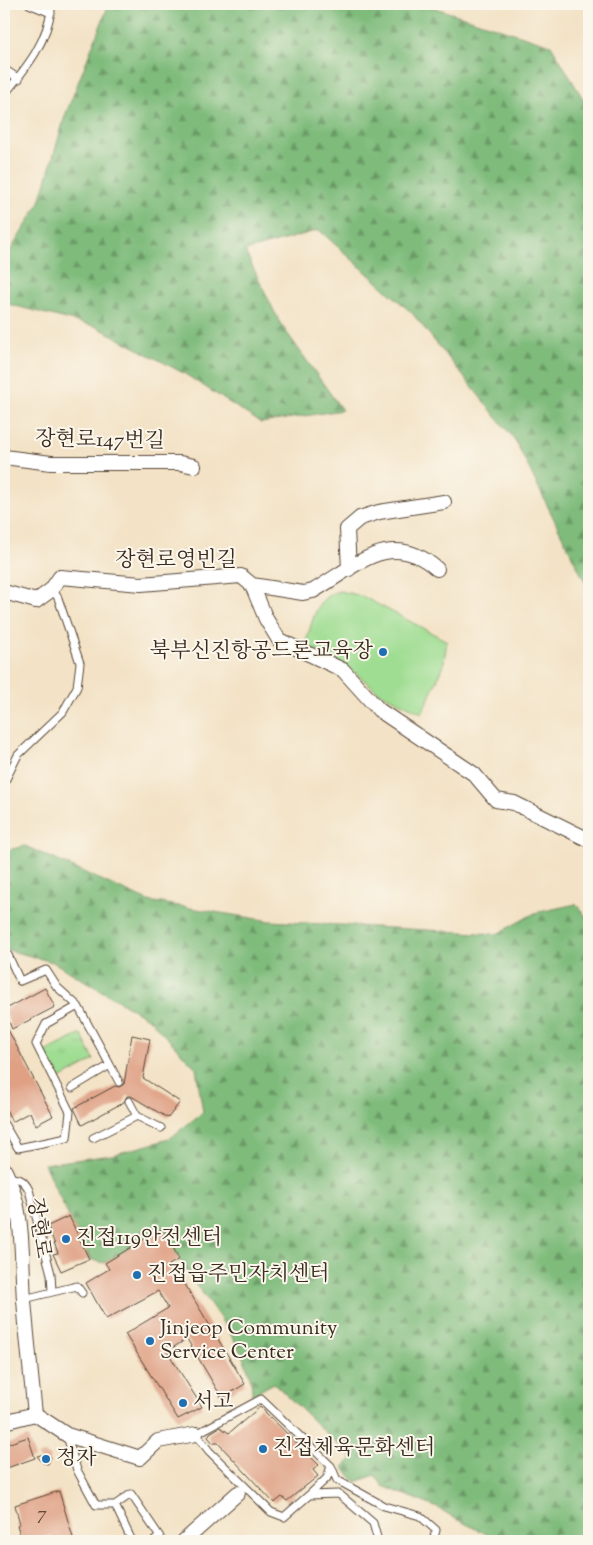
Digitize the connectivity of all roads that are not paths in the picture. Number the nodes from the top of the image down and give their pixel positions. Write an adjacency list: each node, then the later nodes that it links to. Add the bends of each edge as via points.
1 (28, 4): 3 (lane)
2 (52, 4): 3 (lane)
3 (51, 13): 5 (lane, via 34,59)
4 (4, 69): 5 (lane)
5 (18, 79): 6 (lane)
6 (4, 95)
7 (4, 457): 8 (street, 장현로147번길, via 51,463 180,463)
8 (194, 466)
9 (444, 502): 10 (street, via 360,518 347,529)
10 (349, 569): 11 (street, via 391,549 403,550); 12 (street, via 313,591 303,593)
11 (437, 569)
12 (252, 585): 13 (street, 장현로영빈길, via 241,576 141,584 70,576 60,577); 16 (street, 장현로영빈길, via 279,640 343,670 379,710 474,774 496,800 514,804)
13 (52, 588): 14 (street, 장현로영빈길, via 36,602); 15 (lane, via 80,663 77,687 62,712 18,755)
14 (4, 592)
15 (4, 783)
16 (589, 840)
17 (8, 955): 18 (lane, via 20,981 46,970 57,987)
18 (78, 1006): 19 (lane); 24 (lane, via 46,1024 36,1044 70,1112 67,1138 18,1148)
19 (110, 1065): 20 (lane); 21 (lane)
20 (119, 1082)
21 (72, 1088)
22 (129, 1101): 23 (lane)
23 (138, 1116): 25 (lane); 26 (lane)
24 (4, 1124)
25 (161, 1128)
26 (92, 1138)
27 (6, 1174): 28 (lane, via 25,1182 29,1190 51,1274); 30 (street, 장현로, via 22,1232)
28 (52, 1292): 29 (lane, via 78,1286); 30 (lane)
29 (82, 1293)
30 (24, 1299): 31 (street, 장현로)
31 (35, 1414): 32 (street); 34 (street)
32 (4, 1422)
33 (196, 1434): 34 (street, via 158,1442 140,1458); 35 (lane, via 261,1399); 37 (lane, via 271,1512 284,1517)
34 (67, 1435): 38 (lane, via 77,1470 96,1505)
35 (331, 1466): 37 (lane, via 327,1478); 43 (lane, via 338,1480 384,1506 420,1516 436,1530)
36 (238, 1493): 41 (street)
37 (309, 1495): 42 (lane, via 339,1494 372,1523)
38 (115, 1505): 39 (lane); 40 (lane, via 131,1494 160,1537)
39 (132, 1541)
40 (154, 1541)
41 (184, 1541)
42 (378, 1541)
43 (433, 1541)

